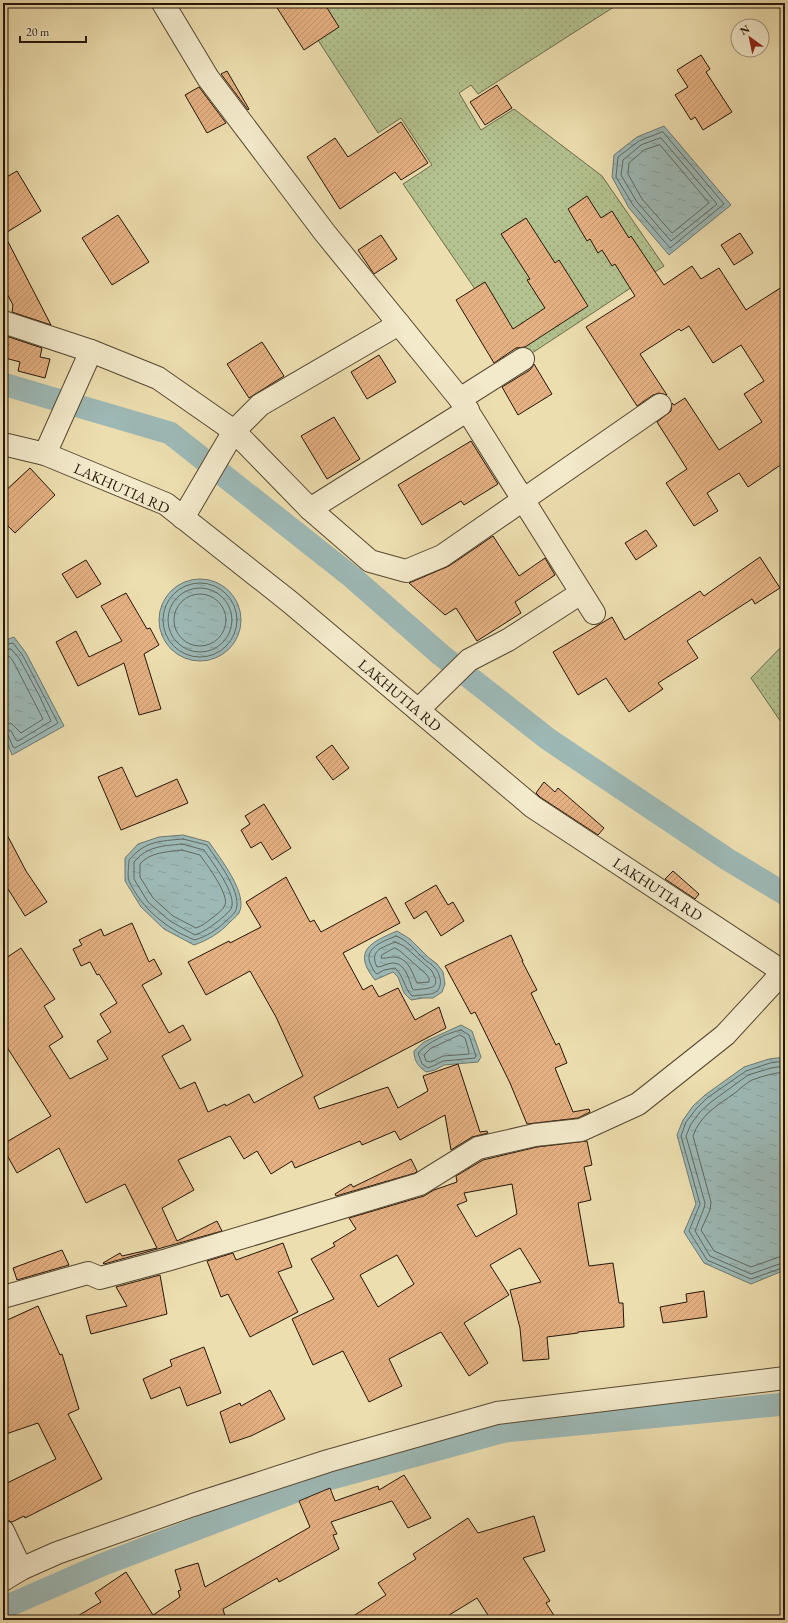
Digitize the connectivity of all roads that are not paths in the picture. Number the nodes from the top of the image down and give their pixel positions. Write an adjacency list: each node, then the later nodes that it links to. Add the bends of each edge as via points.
1 (162, 3): 3 (street, via 208,78 325,233)
2 (3, 322): 4 (street)
3 (399, 324): 6 (street); 8 (street, via 260,405)
4 (90, 351): 8 (street, via 158,378); 10 (street)
5 (523, 359): 6 (street)
6 (464, 404): 11 (street); 12 (street)
7 (660, 405): 11 (street)
8 (234, 431): 12 (street); 13 (street)
9 (3, 444): 10 (street, LAKHUTIA RD)
10 (45, 454): 13 (street, LAKHUTIA RD, via 166,504)
11 (524, 500): 12 (street, via 442,556 406,571 370,561); 14 (street)
12 (310, 509)
13 (183, 518): 16 (street, LAKHUTIA RD, via 290,602)
14 (581, 592): 15 (street); 16 (street, via 508,640 469,660)
15 (594, 613)
16 (418, 710): 17 (street, LAKHUTIA RD, via 533,807)
17 (784, 972): 18 (street, via 725,1035 638,1104 581,1130 535,1135 478,1148 420,1184 167,1260 100,1278 88,1273)
18 (3, 1297)
19 (785, 1378): 21 (street, via 497,1413 328,1461 192,1505 71,1548)
20 (3, 1531): 21 (street)
21 (22, 1569): 22 (street)
22 (3, 1580)

